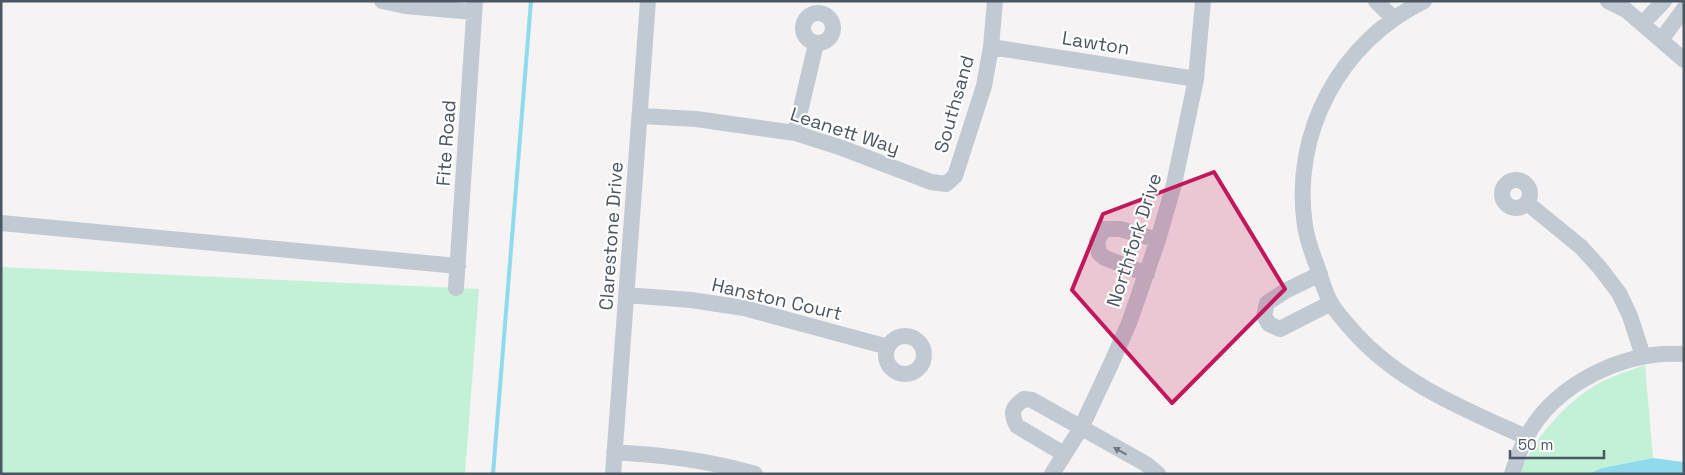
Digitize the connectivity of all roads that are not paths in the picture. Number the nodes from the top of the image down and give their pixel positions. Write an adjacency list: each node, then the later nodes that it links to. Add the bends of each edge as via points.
1 (382, 1): 9 (street, via 405,6)
2 (648, 1): 18 (street, Clarestone Drive)
3 (995, 1): 15 (street, Southsand)
4 (1203, 1): 17 (street, Northfork Drive)
5 (1376, 1): 11 (street)
6 (1424, 1): 11 (street)
7 (1608, 1): 12 (street, via 1626,10)
8 (1664, 1): 12 (street)
9 (474, 7): 24 (street, Fite Road)
10 (1684, 9): 13 (street)
11 (1394, 19): 26 (street, via 1352,56 1326,96 1311,134 1303,208 1309,244)
12 (1642, 24): 13 (street)
13 (1661, 40): 16 (street)
14 (816, 44): 19 (street)
15 (991, 47): 17 (street, Lawton); 20 (street, Southsand, via 984,86 958,167 955,176)
16 (1684, 60)
17 (1196, 79): 23 (street, Northfork Drive, via 1174,184)
18 (640, 116): 19 (street, Leanett Way, via 696,118); 28 (street, Clarestone Drive)
19 (795, 133): 20 (street, Leanett Way, via 931,182)
20 (946, 184)
21 (1528, 203): 32 (street, via 1582,246 1604,274 1630,316)
22 (1, 223): 24 (street)
23 (1158, 240): 25 (street, Northfork Drive); 25 (street, via 1120,229 1104,229 1097,241 1098,253 1105,258)
24 (458, 266): 27 (street, Fite Road)
25 (1147, 274): 33 (street, Northfork Drive, via 1115,355)
26 (1320, 274): 29 (street); 29 (street, via 1267,303 1264,316 1269,324 1280,329)
27 (456, 288)
28 (626, 295): 30 (street, Hanston Court, via 744,308); 35 (street, Clarestone Drive)
29 (1331, 303): 34 (street, via 1365,343 1414,383)
30 (888, 346)
31 (1684, 354): 32 (street)
32 (1644, 356): 34 (street, via 1621,362 1574,384 1546,410)
33 (1080, 428): 36 (street, Northfork Drive); 36 (street, via 1032,400 1024,399 1014,410 1017,426); 40 (street, one-way to 33, via 1146,464)
34 (1526, 438): 41 (street)
35 (614, 452): 37 (street, Clarestone Drive); 38 (street, via 692,459)
36 (1064, 454): 39 (street, Northfork Drive)
37 (613, 474)
38 (755, 474)
39 (1052, 474)
40 (1158, 474)
41 (1512, 474)

